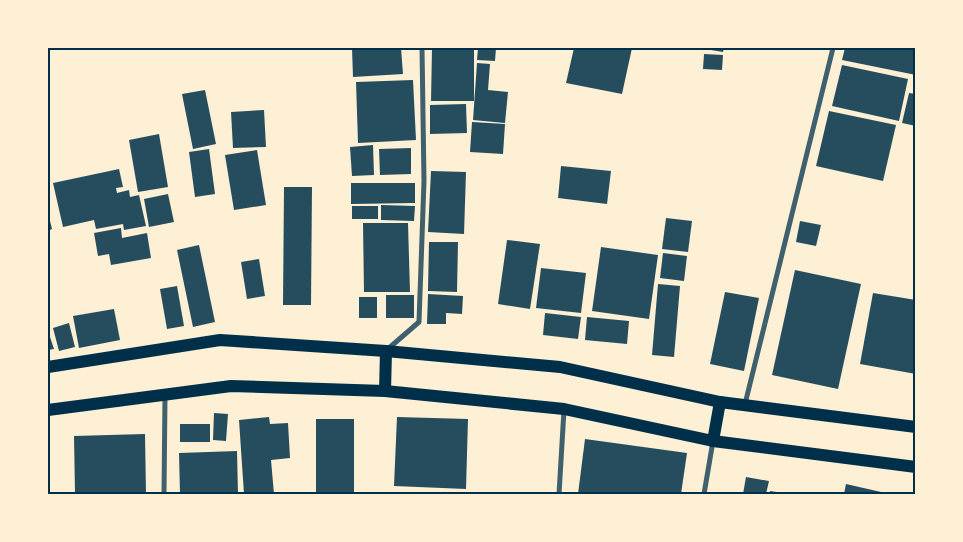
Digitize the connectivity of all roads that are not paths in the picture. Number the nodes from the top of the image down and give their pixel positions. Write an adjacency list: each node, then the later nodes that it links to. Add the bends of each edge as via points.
1 (422, 48): 3 (street, via 424,181 419,322)
2 (833, 48): 8 (street)
3 (386, 351): 4 (main road, via 220,340); 5 (main road); 7 (main road, via 560,367)
4 (48, 366)
5 (385, 391): 6 (main road, via 231,386); 9 (main road)
6 (164, 393): 10 (main road); 14 (street)
7 (720, 402): 8 (main road); 12 (main road)
8 (744, 405): 11 (main road)
9 (564, 409): 12 (main road); 15 (street)
10 (48, 410)
11 (916, 427)
12 (713, 441): 13 (main road); 16 (street)
13 (916, 467)
14 (164, 494)
15 (559, 494)
16 (704, 494)

